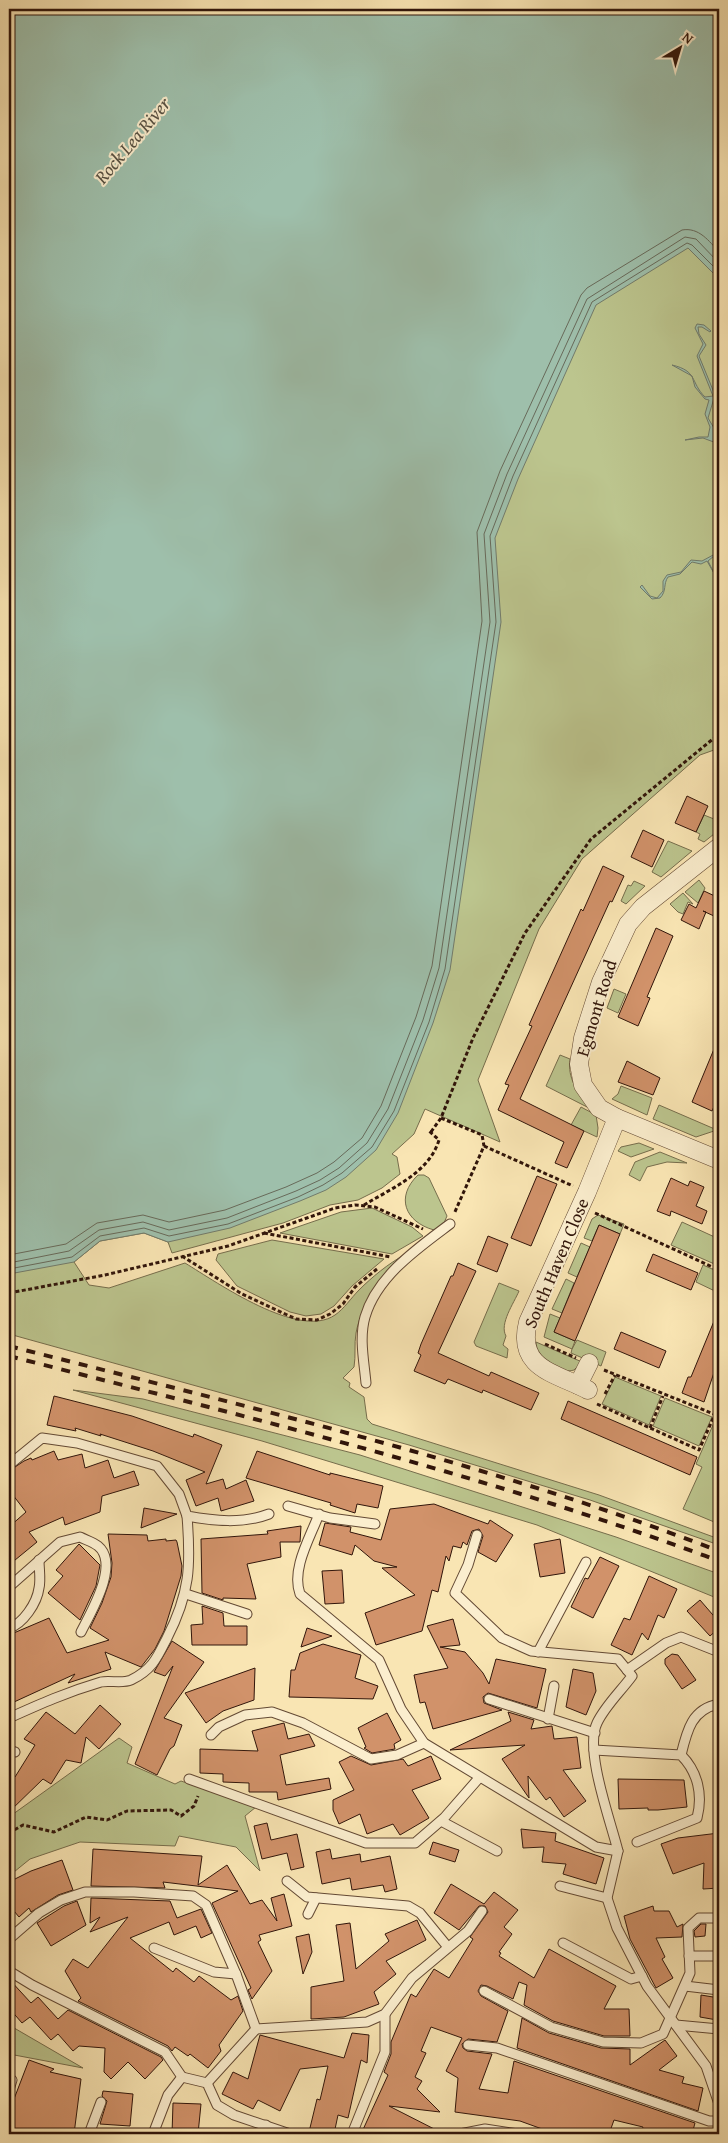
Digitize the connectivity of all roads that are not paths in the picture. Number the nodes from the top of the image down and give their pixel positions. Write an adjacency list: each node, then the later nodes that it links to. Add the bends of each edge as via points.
1 (719, 847): 2 (street, Egmont Road, via 633,916 601,982 583,1038 580,1074 592,1101)
2 (617, 1118): 3 (street, Egmont Road); 5 (street, South Haven Close, via 525,1334 527,1350 534,1361 550,1373 583,1388)
3 (718, 1157)
4 (450, 1224): 6 (lane, via 400,1265 373,1300 365,1317 362,1344)
5 (589, 1363)
6 (366, 1383)
7 (9, 1465): 11 (lane, via 42,1438 77,1443 148,1463 157,1466 179,1494)
8 (288, 1506): 10 (lane)
9 (269, 1514): 11 (lane, via 242,1521)
10 (319, 1514): 12 (lane); 31 (lane, via 298,1569 300,1594 379,1660 401,1709)
11 (187, 1516): 17 (lane, via 190,1557)
12 (375, 1524)
13 (477, 1535): 21 (lane, via 455,1593 502,1638)
14 (40, 1560): 16 (lane); 19 (lane, via 40,1589 30,1611); 20 (lane, via 60,1542 80,1537 98,1546 107,1560 104,1580)
15 (586, 1562): 21 (lane)
16 (9, 1587)
17 (186, 1594): 18 (lane); 27 (lane, via 154,1665 129,1681 104,1681 62,1693)
18 (247, 1614)
19 (9, 1628)
20 (82, 1632)
21 (538, 1652): 23 (lane, via 618,1659)
22 (719, 1652): 23 (lane, via 681,1637 666,1643)
23 (627, 1670): 29 (lane, via 632,1676 596,1723)
24 (554, 1686): 28 (lane)
25 (489, 1699): 28 (lane)
26 (719, 1704): 33 (lane, via 704,1707 693,1720)
27 (9, 1718)
28 (548, 1719): 29 (lane)
29 (595, 1733): 32 (lane)
30 (211, 1735): 31 (lane, via 219,1727 245,1716 272,1712 302,1723 370,1759 397,1755)
31 (424, 1743): 34 (lane)
32 (594, 1750): 33 (lane); 39 (lane, via 597,1775)
33 (681, 1754): 37 (lane, via 690,1764 698,1784 701,1804 697,1818)
34 (479, 1778): 36 (lane); 39 (lane, via 596,1847)
35 (189, 1779): 36 (lane, via 366,1843 415,1843)
36 (441, 1821): 38 (lane)
37 (637, 1842)
38 (497, 1851)
39 (618, 1852): 43 (lane)
40 (287, 1881): 42 (lane, via 307,1897)
41 (560, 1886): 43 (lane)
42 (316, 1898): 45 (lane); 49 (lane, via 408,1906 420,1913)
43 (607, 1898): 55 (lane, via 617,1928)
44 (482, 1911): 49 (lane, via 468,1931)
45 (308, 1914)
46 (719, 1918): 51 (lane, via 699,1918 688,1928)
47 (9, 1939): 54 (lane, via 39,1913 61,1900 85,1892 193,1896 206,1905)
48 (563, 1943): 55 (lane, via 632,1979)
49 (447, 1946): 59 (lane, via 412,1978)
50 (154, 1948): 54 (lane, via 214,1972)
51 (689, 1956): 52 (lane); 56 (lane, via 690,1972)
52 (719, 1956)
53 (9, 1971): 64 (lane, via 32,1986 165,2052)
54 (236, 1974): 61 (lane)
55 (642, 1976): 60 (lane)
56 (685, 1986): 57 (lane); 60 (lane)
57 (719, 1990)
58 (484, 1991): 60 (lane, via 551,2028 603,2042 641,2043 663,2034)
59 (385, 2014): 61 (lane, via 367,2022); 77 (lane, via 385,2052)
60 (674, 2022): 62 (lane); 68 (lane, via 706,2066)
61 (256, 2029): 66 (lane)
62 (719, 2029)
63 (468, 2045): 71 (lane, via 497,2048 710,2121)
64 (182, 2077): 66 (lane); 74 (lane, via 168,2095)
65 (12, 2080): 67 (lane)
66 (207, 2083): 72 (lane, via 217,2105 234,2116)
67 (9, 2090)
68 (717, 2092): 70 (lane)
69 (101, 2102): 73 (lane)
70 (719, 2104)
71 (719, 2121)
72 (266, 2125): 75 (lane); 76 (lane)
73 (89, 2134)
74 (153, 2134)
75 (262, 2134)
76 (290, 2134)
77 (352, 2134)
78 (460, 2134): 79 (lane, via 485,2129)
79 (518, 2134)

